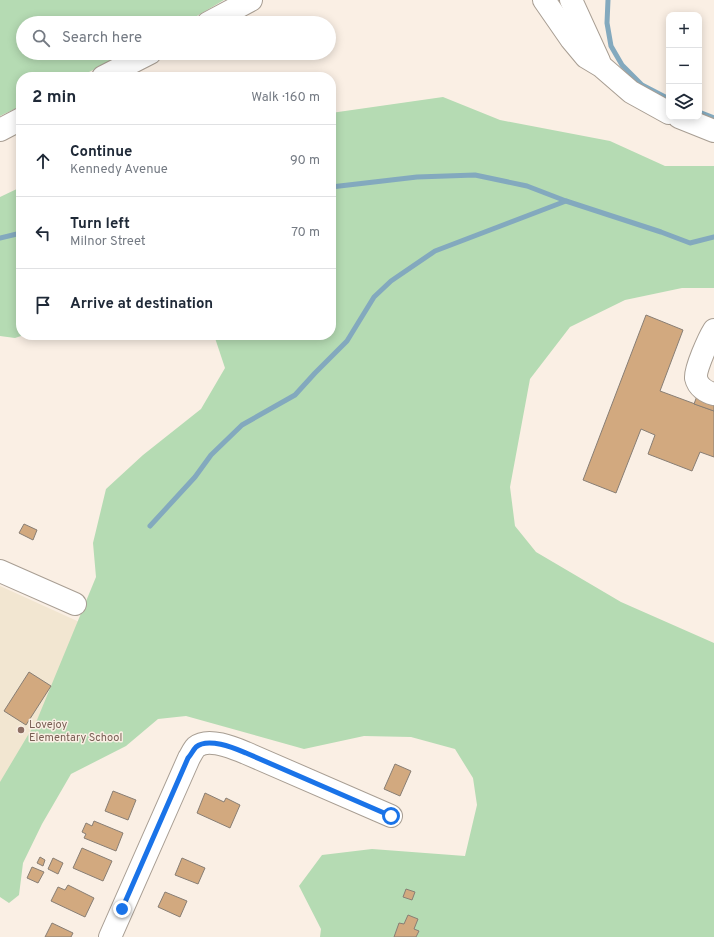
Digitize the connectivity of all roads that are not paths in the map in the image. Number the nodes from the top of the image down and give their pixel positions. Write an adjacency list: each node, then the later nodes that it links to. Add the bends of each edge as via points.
1 (250, 0): 4 (street)
2 (544, 0): 6 (street, via 586,57)
3 (571, 0): 6 (street)
4 (221, 16)
5 (136, 60): 7 (street)
6 (601, 66): 8 (street, via 630,92)
7 (113, 72)
8 (666, 112)
9 (686, 120): 12 (street)
10 (16, 122): 11 (street)
11 (0, 130)
12 (714, 131)
13 (714, 330): 14 (street, via 696,374 698,384)
14 (714, 394)
15 (0, 571): 16 (street)
16 (75, 604)
17 (391, 816): 18 (street, via 246,753 208,743 197,746 188,758)
18 (110, 937)

